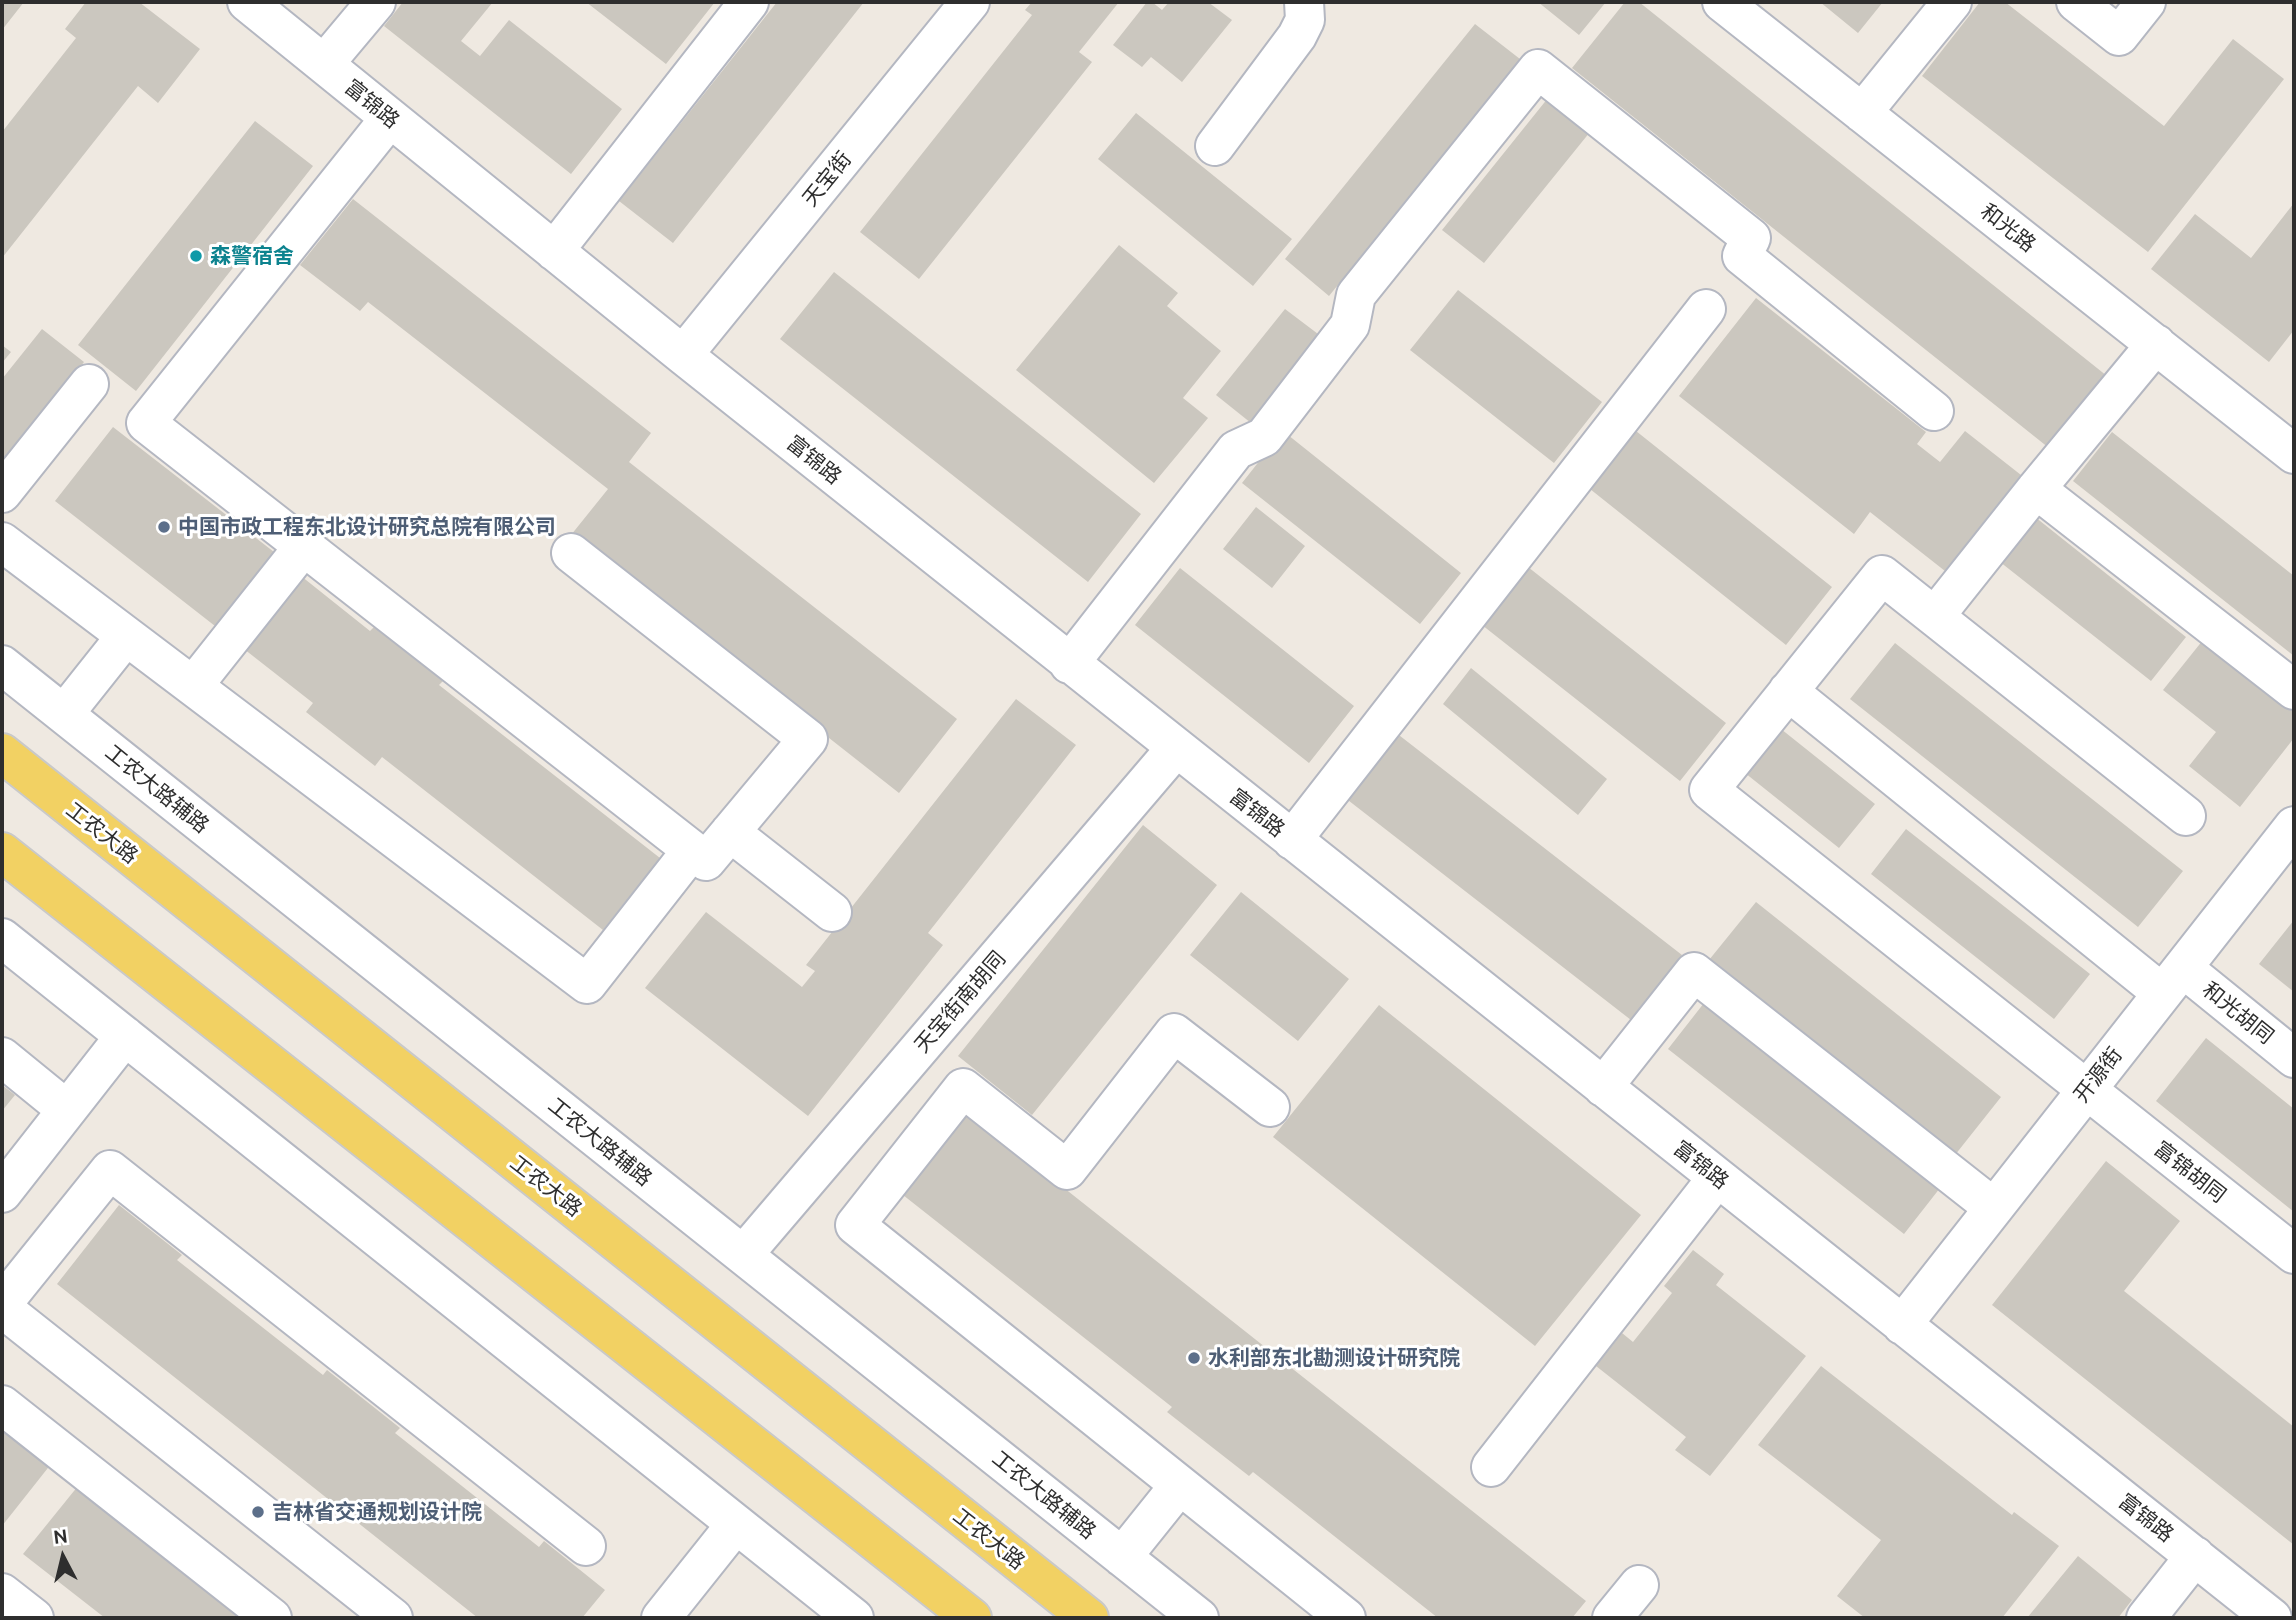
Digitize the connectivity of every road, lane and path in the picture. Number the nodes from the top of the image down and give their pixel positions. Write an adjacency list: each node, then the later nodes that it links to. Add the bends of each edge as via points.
1 (247, 2): 10 (street, 富锦路)
2 (376, 2): 10 (street)
3 (749, 2): 14 (street)
4 (970, 2): 17 (street, 天宝街)
5 (1304, 2): 13 (street, via 1305,20 1297,36)
6 (1722, 2): 11 (street, 和光路)
7 (1952, 2): 11 (street)
8 (2076, 2): 9 (street, via 2119,36)
9 (2146, 2)
10 (324, 64): 12 (street, 富锦路)
11 (1862, 113): 16 (street, 和光路)
12 (390, 118): 14 (street, 富锦路); 24 (street, via 146,423)
13 (1215, 146)
14 (554, 251): 17 (street, 富锦路)
15 (1706, 309): 38 (street)
16 (2156, 344): 20 (street, 和光路); 21 (street)
17 (683, 355): 28 (street, 富锦路)
18 (89, 384): 22 (street)
19 (1934, 411): 28 (street, via 1742,256 1751,237 1538,69 1356,295 1350,325 1264,438 1236,450)
20 (2294, 454)
21 (2036, 489): 26 (street); 31 (street)
22 (2, 493)
23 (2, 542): 27 (street)
24 (304, 546): 30 (street); 40 (street)
25 (571, 553): 37 (street, via 808,739)
26 (1935, 616): 32 (street, via 1882,575); 36 (street)
27 (126, 636): 30 (street); 33 (street)
28 (1069, 664): 34 (street, 富锦路)
29 (2, 665): 33 (street, 工农大路辅路)
30 (193, 686): 40 (street, via 587,984)
31 (2294, 690)
32 (1788, 691): 44 (street, 和光胡同); 49 (street, 富锦胡同, via 1709,790)
33 (64, 715): 56 (street, 工农大路辅路)
34 (1176, 748): 38 (street, 富锦路); 56 (street, 天宝街南胡同)
35 (2, 753): 74 (main road, 工农大路)
36 (2186, 816)
37 (730, 832): 40 (street, via 706,861); 42 (street)
38 (1292, 841): 48 (street, 富锦路)
39 (2290, 841): 44 (street, 开源街)
40 (692, 850)
41 (2, 852): 73 (main road)
42 (832, 912)
43 (2, 938): 45 (street)
44 (2172, 980): 47 (street, 和光胡同); 49 (street, 开源街)
45 (125, 1036): 51 (street); 62 (street)
46 (2, 1057): 51 (street)
47 (2294, 1058)
48 (1603, 1087): 52 (street, 富锦路); 54 (street, via 1694,972)
49 (2087, 1090): 54 (street, 开源街); 55 (street, 富锦胡同)
50 (1270, 1107): 61 (street, via 1174,1033 1067,1170 963,1088 855,1225)
51 (67, 1110): 53 (street)
52 (1717, 1178): 58 (street, 富锦路); 60 (street)
53 (2, 1193)
54 (1994, 1208): 58 (street, 开源街)
55 (2294, 1254)
56 (743, 1255): 65 (street, 工农大路辅路)
57 (2, 1306): 63 (street, via 110,1170); 70 (street)
58 (1902, 1325): 64 (street, 富锦路)
59 (2, 1405): 69 (street)
60 (1491, 1467)
61 (1179, 1486): 65 (street); 76 (street)
62 (736, 1524): 71 (street); 72 (street)
63 (586, 1546)
64 (2194, 1556): 78 (street); 79 (street, 富锦路)
65 (1122, 1557): 75 (street, 工农大路辅路)
66 (1639, 1585): 77 (street)
67 (2, 1593): 68 (street)
68 (34, 1618)
69 (272, 1618)
70 (393, 1618)
71 (661, 1618)
72 (854, 1618)
73 (972, 1618)
74 (1089, 1618)
75 (1199, 1618)
76 (1346, 1618)
77 (1612, 1618)
78 (2146, 1618)
79 (2272, 1618)

